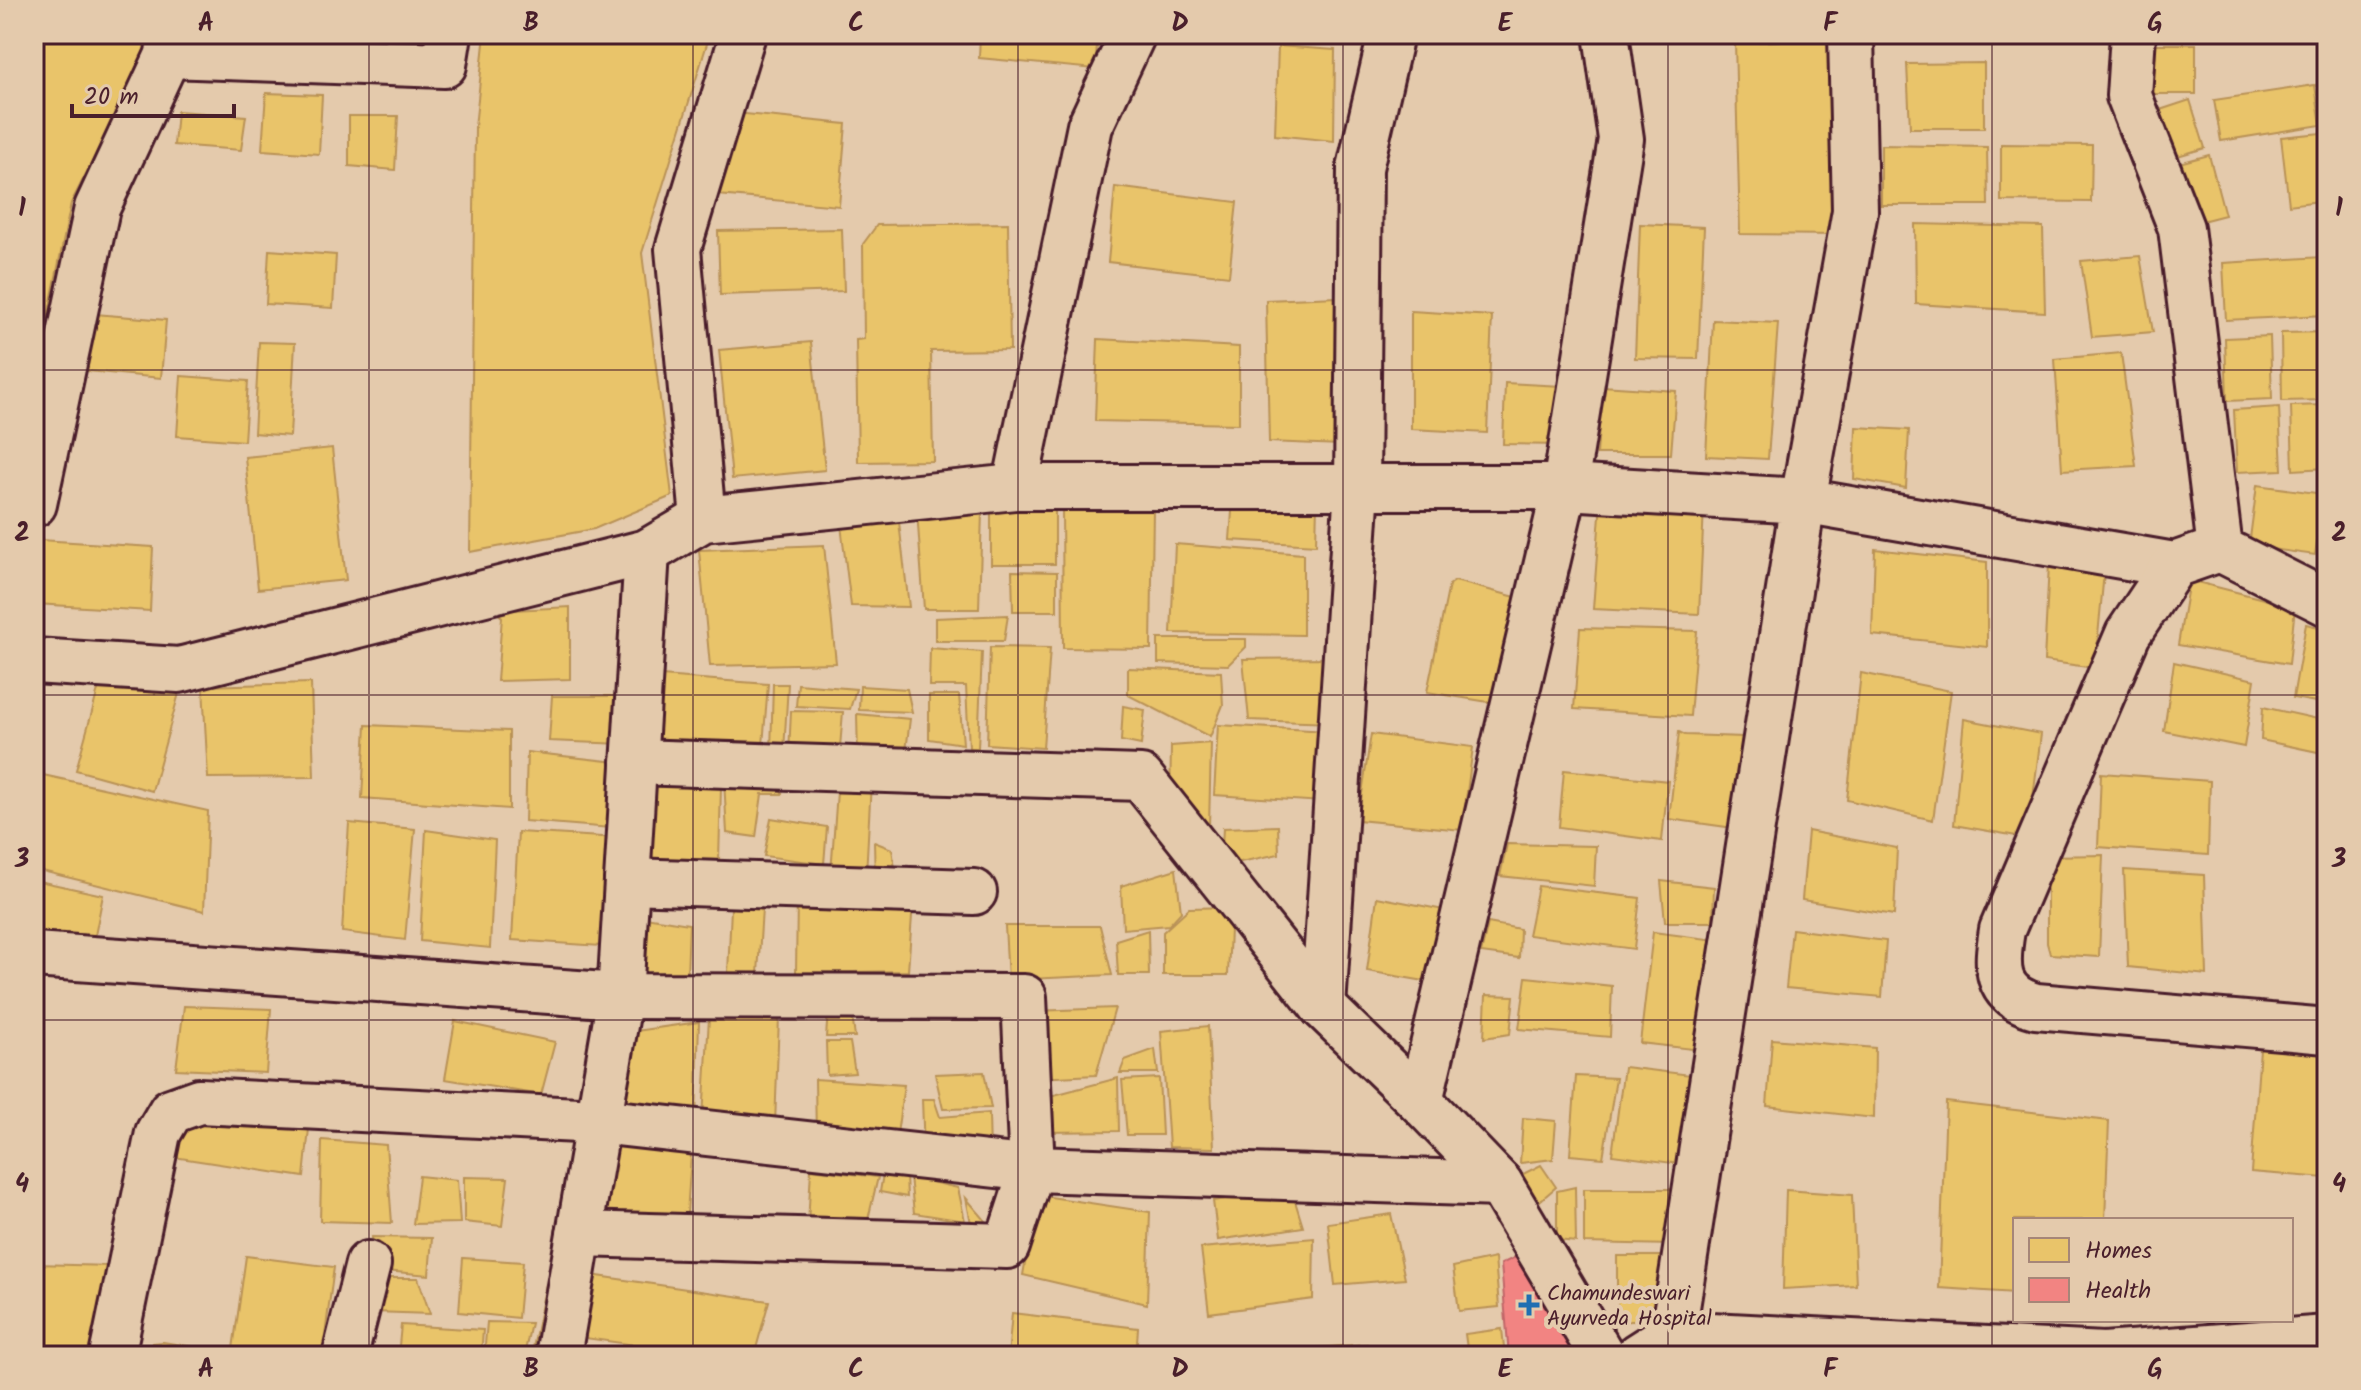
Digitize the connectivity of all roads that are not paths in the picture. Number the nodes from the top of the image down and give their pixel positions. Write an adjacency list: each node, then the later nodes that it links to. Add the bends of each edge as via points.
1 (449, 34): 8 (street, via 444,65)
2 (743, 34): 14 (street, via 678,249)
3 (1133, 34): 9 (street, via 1090,126)
4 (1391, 34): 10 (street, via 1360,168)
5 (1606, 34): 11 (street, via 1621,139)
6 (1851, 34): 12 (street, via 1855,211)
7 (2133, 34): 15 (street, via 2129,96 2181,228)
8 (169, 44): 13 (street, via 97,208)
9 (1015, 487): 10 (street); 14 (street)
10 (1357, 487): 11 (street); 25 (street)
11 (1565, 487): 12 (street); 27 (street)
12 (1803, 501): 17 (street); 33 (street)
13 (34, 504)
14 (703, 519): 16 (street)
15 (2220, 549): 17 (street); 18 (street)
16 (647, 552): 19 (street, via 179,670); 20 (street)
17 (2174, 565): 26 (street, via 2128,634 2002,930 1998,951 2003,984 2013,996 2036,1006)
18 (2327, 603)
19 (34, 661)
20 (634, 762): 21 (street); 25 (street, via 1141,778)
21 (627, 881): 22 (street); 24 (street)
22 (974, 892)
23 (34, 955): 24 (street)
24 (620, 996): 28 (street); 29 (street, via 1024,997)
25 (1323, 1007): 27 (street)
26 (2327, 1031)
27 (1420, 1101): 30 (street)
28 (598, 1121): 29 (street); 31 (street); 35 (street, via 199,1101 171,1111 158,1133)
29 (1032, 1169): 30 (street); 31 (street, via 1007,1246)
30 (1500, 1184): 38 (street)
31 (579, 1234): 37 (street)
32 (368, 1264): 36 (street)
33 (1673, 1333): 39 (street); 40 (street)
34 (2327, 1338): 40 (street)
35 (112, 1356)
36 (345, 1356)
37 (558, 1356)
38 (1602, 1356)
39 (1637, 1356)
40 (2104, 1356)

